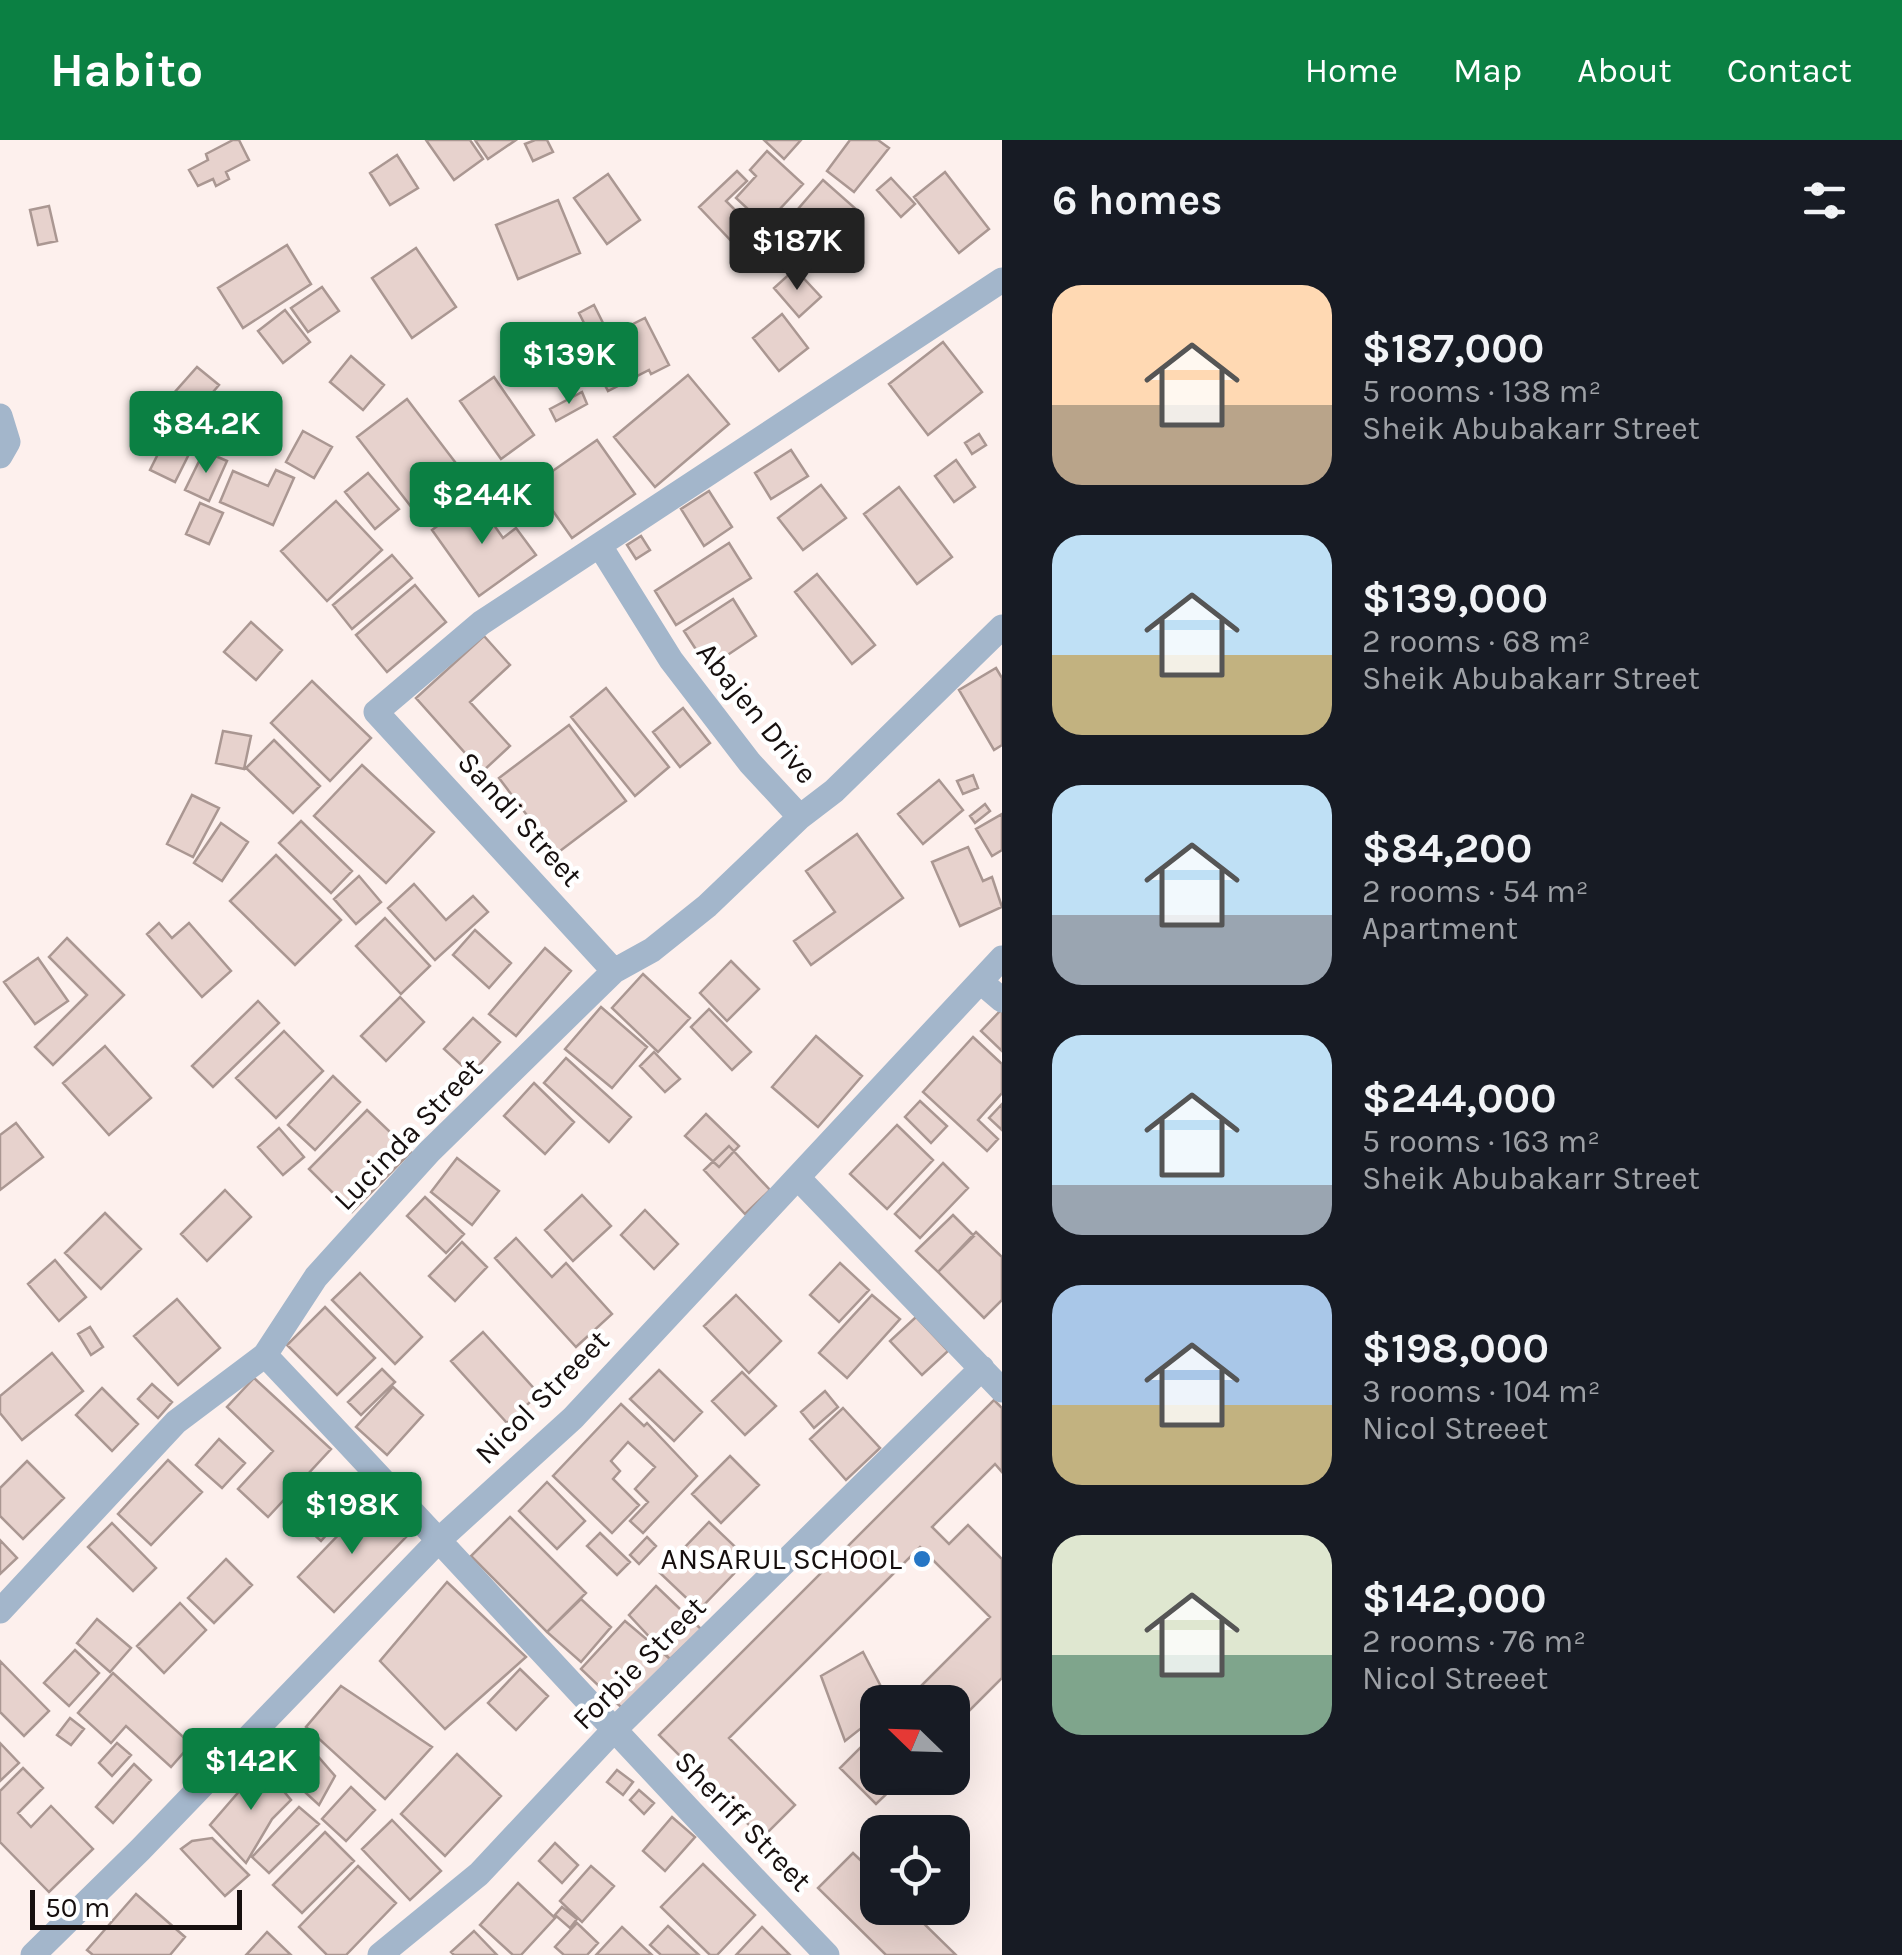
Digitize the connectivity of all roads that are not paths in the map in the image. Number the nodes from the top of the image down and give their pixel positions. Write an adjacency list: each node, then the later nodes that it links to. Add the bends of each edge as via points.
1 (1002, 280): 4 (street)
2 (0, 416): 3 (street, via 8,442)
3 (0, 456)
4 (600, 546): 6 (street, Abajen Drive, via 671,660); 8 (street, Sandi Street, via 481,623 376,712)
5 (1002, 627): 6 (street)
6 (800, 817): 8 (street, Abajen Drive, via 707,906)
7 (1002, 958): 9 (street, Nicol Streeet)
8 (614, 971): 11 (street, Lucinda Street, via 429,1152 316,1277)
9 (992, 992): 10 (street, Nicol Streeet)
10 (800, 1180): 12 (street); 14 (street, Nicol Streeet, via 572,1418)
11 (265, 1355): 14 (street, Sheriff Street); 15 (street, Lucinda Street, via 176,1422)
12 (982, 1368): 13 (street); 16 (street, Forbie Street)
13 (1002, 1390)
14 (440, 1538): 16 (street, Sheriff Street); 17 (street, Nicol Streeet)
15 (0, 1612)
16 (612, 1732): 18 (street, Forbie Street, via 479,1874); 19 (street, Sheriff Street)
17 (33, 1955)
18 (380, 1955)
19 (827, 1955)

